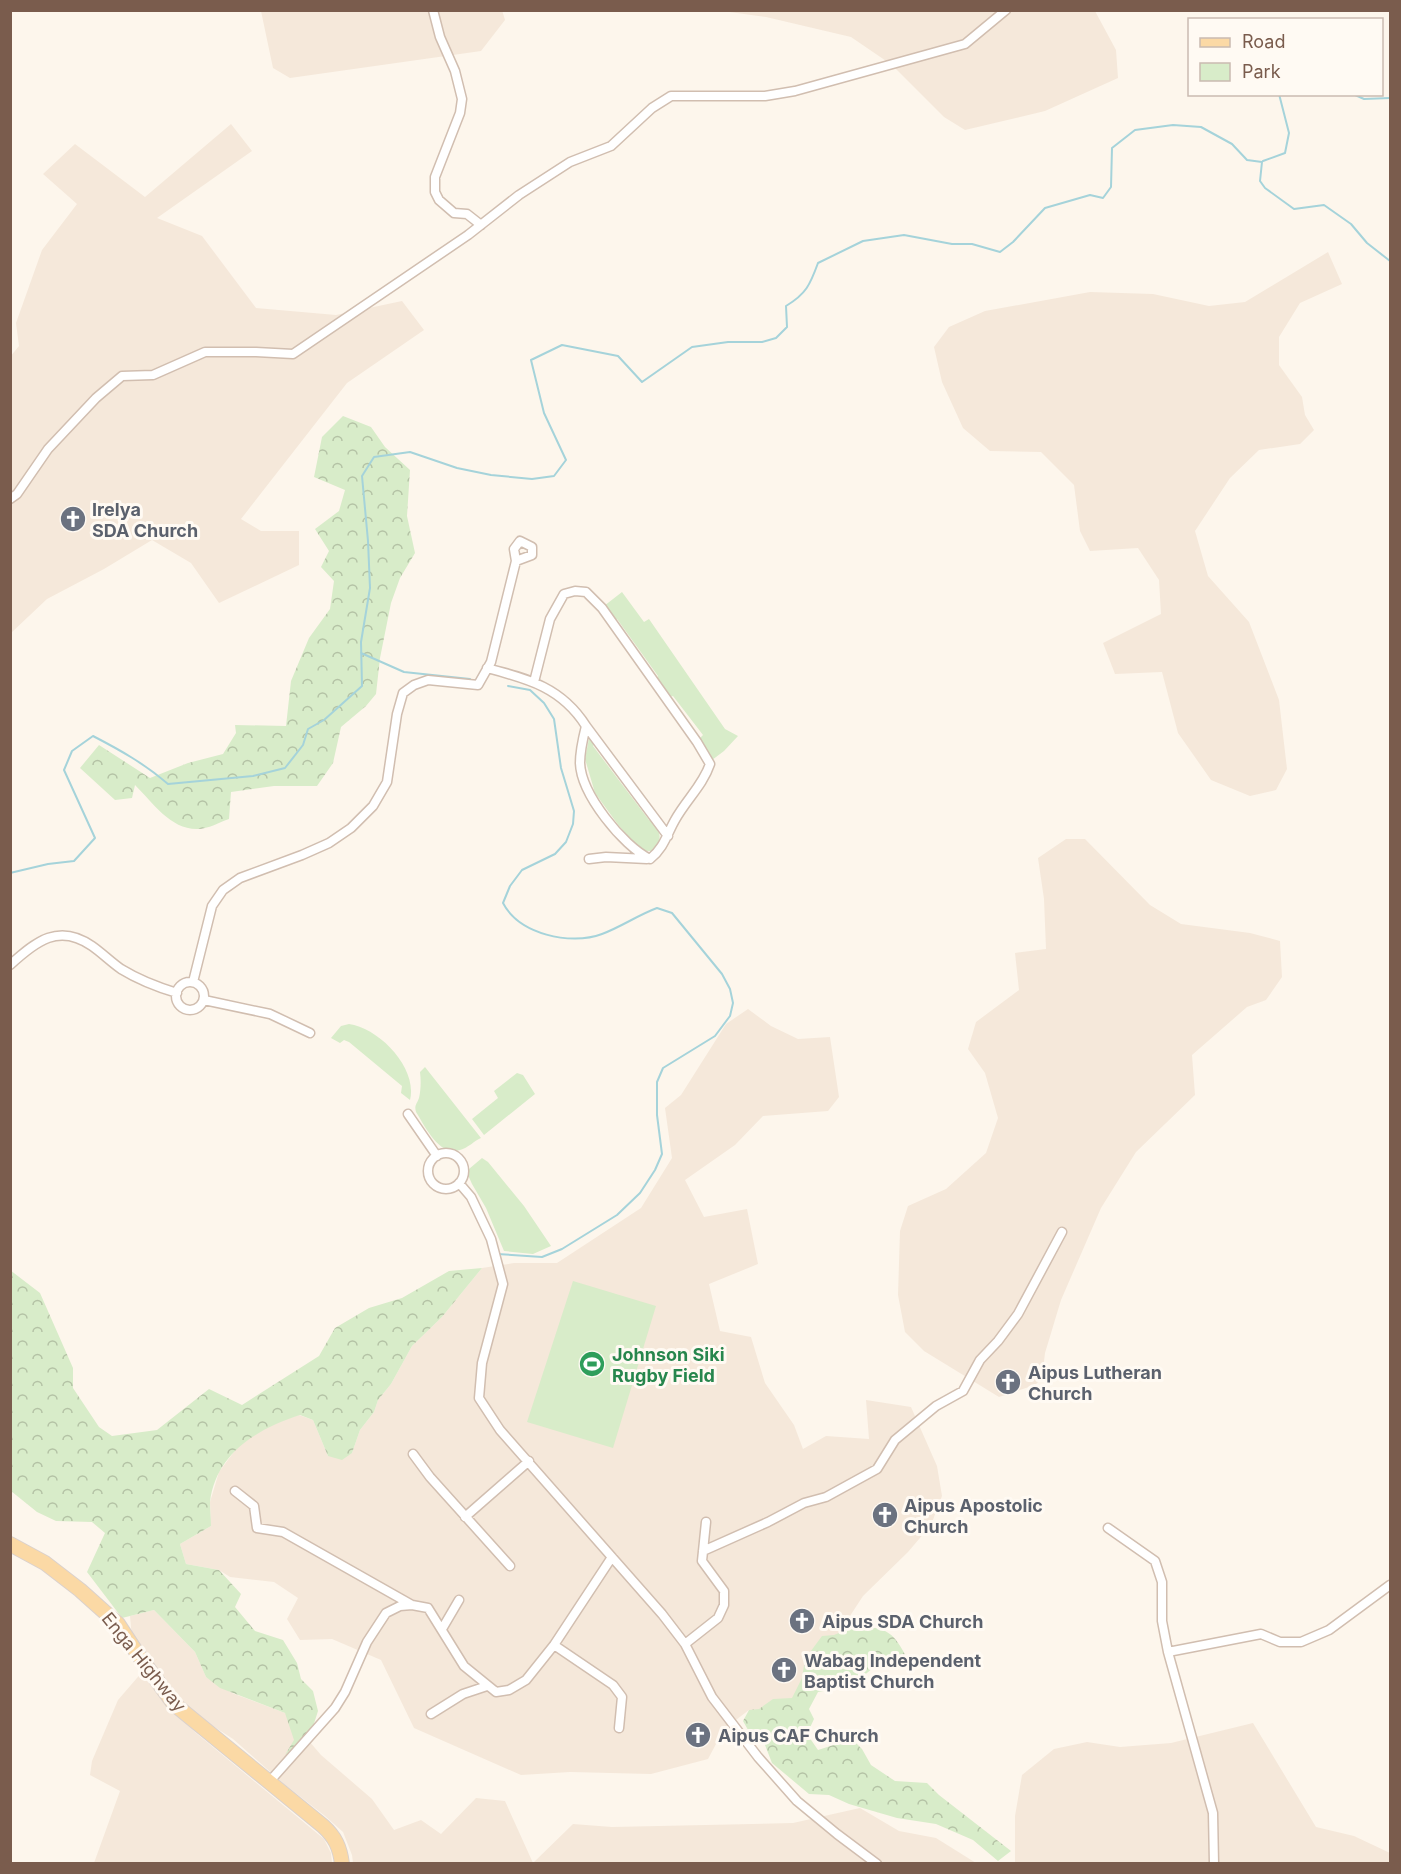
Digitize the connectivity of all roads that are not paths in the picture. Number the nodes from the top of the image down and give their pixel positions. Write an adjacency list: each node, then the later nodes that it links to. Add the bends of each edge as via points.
1 (433, 10): 3 (street, via 462,99 435,177 435,192 454,213 467,214)
2 (1006, 10): 3 (street, via 965,44 795,91 765,96 671,96 611,146 570,162)
3 (481, 225): 4 (street, via 293,354 205,352 153,375 122,376 48,449)
4 (10, 499)
5 (516, 561): 6 (street)
6 (487, 668): 7 (street); 13 (street, via 478,685 428,680 403,693 387,782 373,806 329,843 240,878 223,890 212,906)
7 (534, 682): 8 (street, via 577,712); 9 (street, via 550,619 564,594 586,592 602,608 710,764)
8 (586, 726): 9 (street); 11 (street, via 580,764 585,786 623,838)
9 (668, 836): 11 (street)
10 (589, 859): 11 (street)
11 (650, 859)
12 (10, 964): 14 (street, via 50,936 73,935 121,969 155,987)
13 (193, 982): 14 (street, via 182,985); 15 (street, via 202,988)
14 (177, 993): 15 (street, via 180,1006 189,1010 198,1008)
15 (204, 1000): 16 (street, via 270,1014)
16 (310, 1033)
17 (408, 1114): 18 (street)
18 (437, 1156): 19 (street, via 448,1153 458,1158 464,1167); 19 (street, via 430,1165 432,1182 449,1189)
19 (459, 1183): 22 (street, via 471,1197 491,1239 503,1284 482,1363 479,1398 500,1430)
20 (1062, 1232): 28 (street, via 1018,1314 980,1360 963,1391 936,1406 895,1440 877,1469 826,1497 804,1503)
21 (412, 1454): 24 (street)
22 (529, 1461): 24 (street); 29 (street)
23 (235, 1491): 33 (street, via 254,1506 257,1528 283,1532)
24 (465, 1517): 30 (street)
25 (706, 1522): 28 (street)
26 (1108, 1528): 37 (street, via 1155,1561 1162,1582 1162,1621)
27 (10, 1544): 41 (main road, Enga Highway, via 45,1563 118,1624 174,1704)
28 (703, 1551): 35 (street, via 702,1561 724,1591 724,1605 718,1618)
29 (612, 1557): 35 (street); 36 (street)
30 (510, 1566)
31 (1390, 1585): 37 (street, via 1329,1630 1301,1642 1280,1642 1261,1634)
32 (459, 1600): 34 (street)
33 (412, 1605): 34 (street, via 428,1608); 41 (street, via 386,1613 366,1642 334,1708)
34 (441, 1629): 38 (street, via 464,1666)
35 (685, 1644): 43 (street, via 712,1697 796,1801)
36 (554, 1645): 38 (street, via 526,1680 509,1690 496,1692); 40 (street, via 613,1685 622,1697)
37 (1168, 1652): 44 (street, via 1213,1813)
38 (487, 1686): 39 (street, via 463,1694)
39 (431, 1714)
40 (619, 1728)
41 (270, 1781): 42 (main road, Enga Highway, via 334,1837)
42 (342, 1863)
43 (877, 1863)
44 (1214, 1863)

